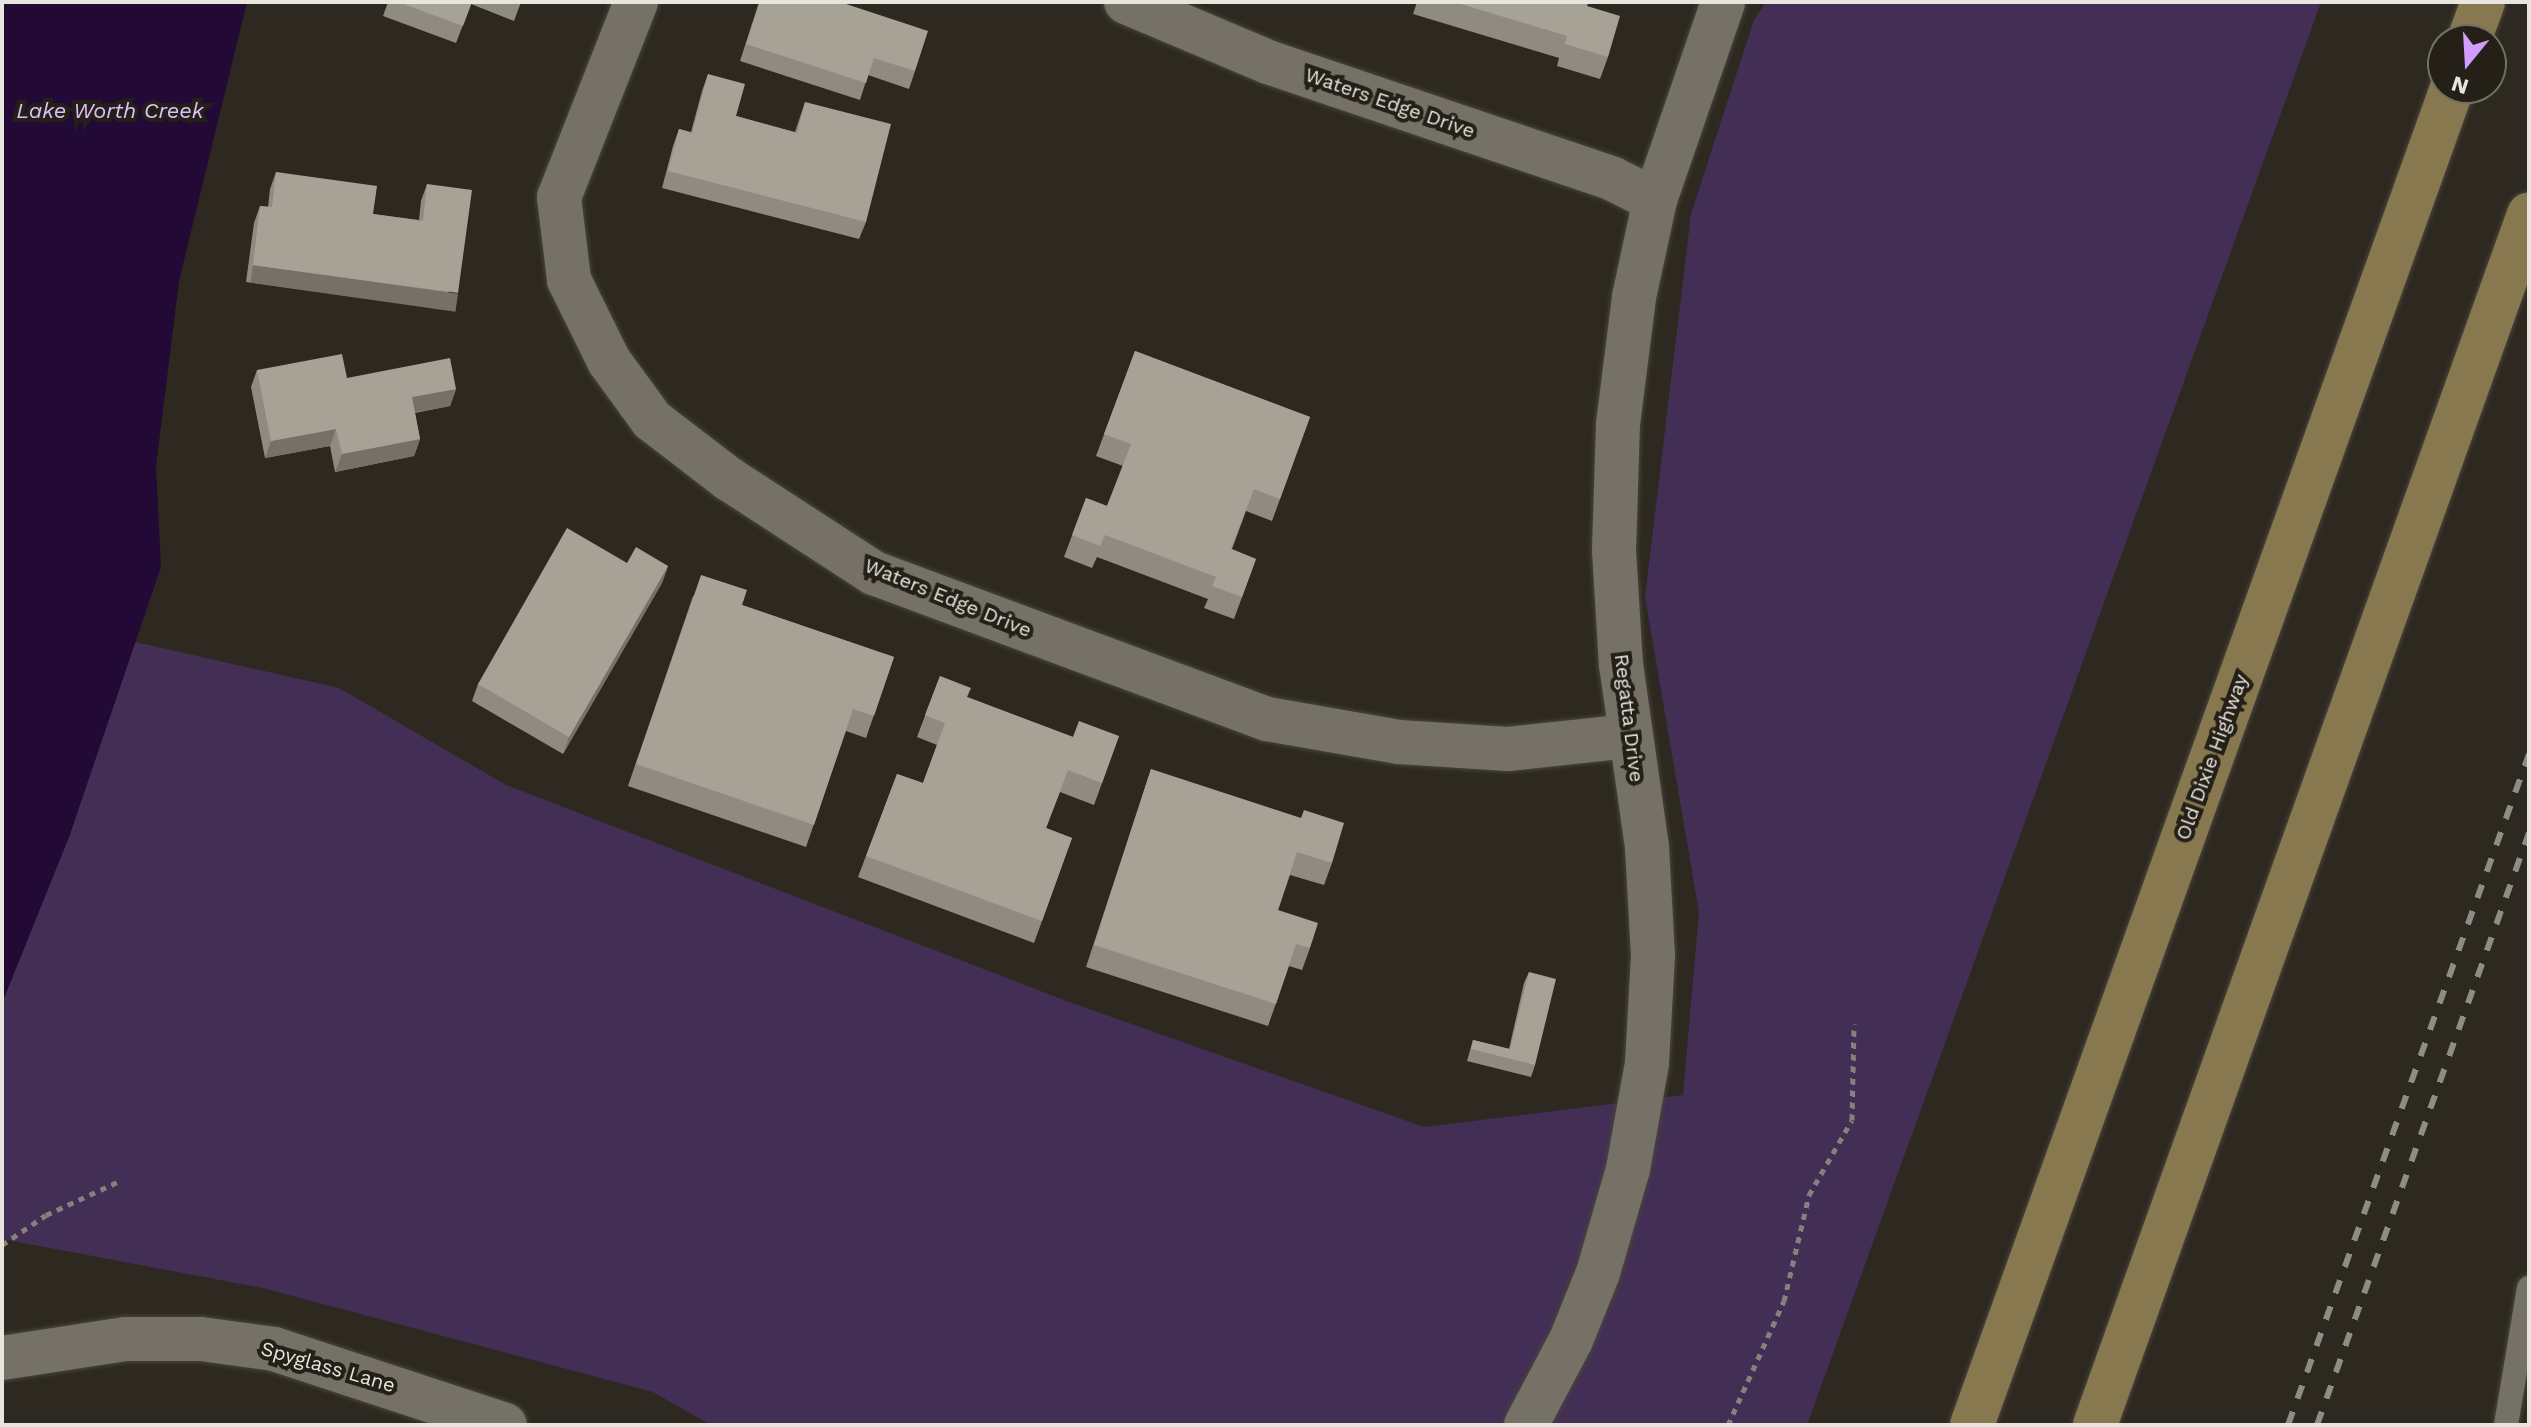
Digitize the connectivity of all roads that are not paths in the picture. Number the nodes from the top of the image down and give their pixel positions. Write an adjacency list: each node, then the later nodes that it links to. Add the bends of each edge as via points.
1 (636, 2): 9 (street, Waters Edge Drive, via 559,197 569,280 609,361 652,420 729,479 874,573 1267,719 1399,742 1508,749)
2 (1126, 2): 7 (street, Waters Edge Drive, via 1268,62 1613,179)
3 (1723, 2): 7 (street, Regatta Drive)
4 (2483, 2): 5 (main road)
5 (2475, 24)
6 (2446, 104): 14 (main road, Old Dixie Highway)
7 (1655, 200): 9 (street, Regatta Drive, via 1634,297 1618,424 1614,551)
8 (2529, 214): 15 (main road)
9 (1630, 736): 13 (street, Regatta Drive, via 1647,847 1653,955 1647,1063 1628,1169 1598,1273)
10 (2529, 1288): 16 (lane)
11 (2, 1358): 12 (street, Spyglass Lane, via 126,1339 201,1339 346,1368)
12 (505, 1425)
13 (1526, 1425)
14 (1972, 1425)
15 (2095, 1425)
16 (2506, 1425)

